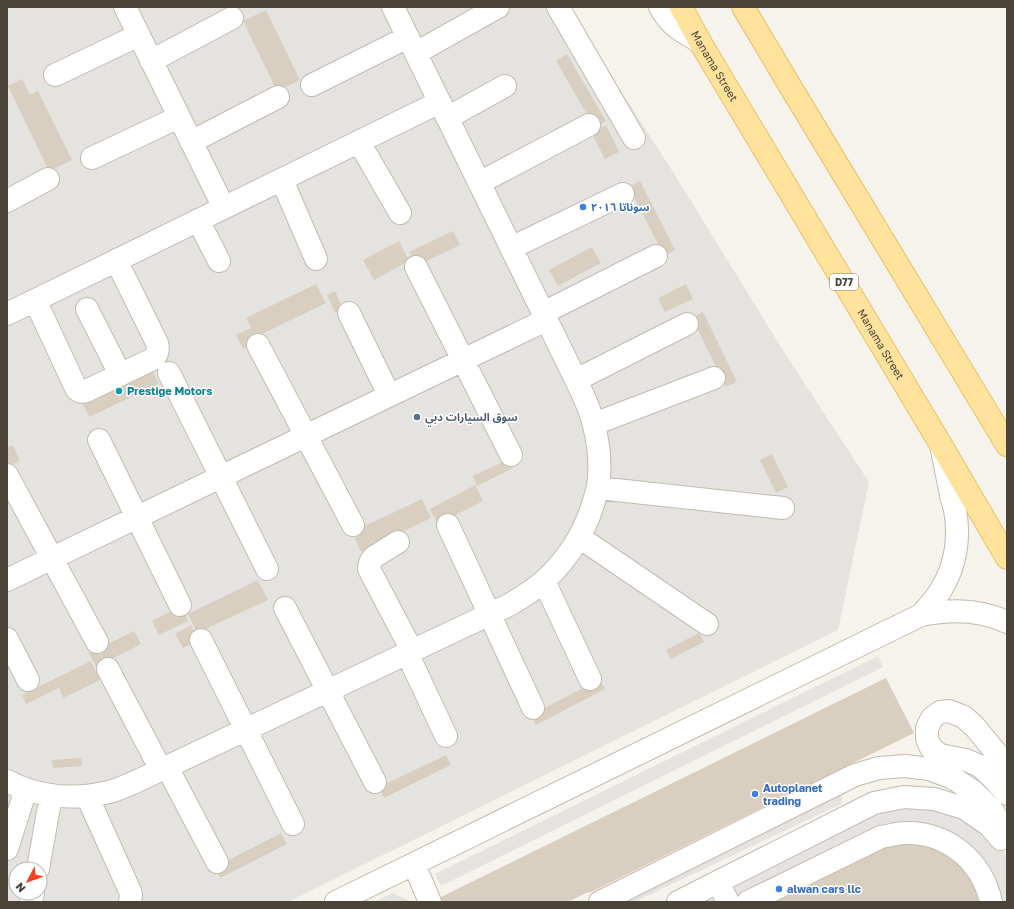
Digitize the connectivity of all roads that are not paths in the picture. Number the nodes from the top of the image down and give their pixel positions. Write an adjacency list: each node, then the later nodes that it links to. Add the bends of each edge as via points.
1 (125, 7): 9 (street)
2 (393, 7): 11 (street)
3 (498, 7): 11 (street)
4 (558, 7): 20 (street)
5 (660, 7): 10 (street, via 671,22)
6 (681, 7): 10 (main road, Manama Street / D77)
7 (743, 7): 55 (main road)
8 (232, 18): 12 (street)
9 (139, 35): 12 (street); 13 (street)
10 (700, 42): 54 (main road, Manama Street / D77)
11 (412, 45): 14 (street); 17 (street)
12 (152, 61): 18 (street)
13 (55, 75)
14 (312, 85)
15 (505, 86): 17 (street)
16 (278, 98): 21 (street)
17 (443, 110): 22 (street); 26 (street)
18 (179, 117): 21 (street); 23 (street)
19 (589, 125): 26 (street)
20 (634, 138)
21 (191, 142): 29 (street)
22 (359, 142): 25 (street); 30 (street)
23 (92, 158)
24 (48, 179): 28 (street)
25 (282, 180): 29 (street); 34 (street)
26 (479, 183): 32 (street)
27 (623, 194): 32 (street)
28 (7, 201)
29 (224, 208): 31 (street)
30 (400, 213)
31 (198, 220): 35 (street); 36 (street)
32 (511, 248): 42 (street)
33 (656, 256): 42 (street)
34 (316, 259)
35 (116, 260): 38 (street); 47 (street, via 158,347 153,359)
36 (219, 260)
37 (416, 267): 45 (street)
38 (34, 300): 40 (street); 47 (street, via 76,390 86,392)
39 (86, 309): 47 (street)
40 (8, 311)
41 (349, 313): 50 (street)
42 (544, 316): 45 (street); 49 (street)
43 (687, 324): 49 (street)
44 (258, 345): 52 (street)
45 (463, 360): 50 (street); 56 (street)
46 (168, 373): 58 (street)
47 (120, 374)
48 (714, 378): 51 (street)
49 (576, 380): 51 (street)
50 (389, 395): 52 (street)
51 (594, 424): 59 (street, via 600,469)
52 (306, 435): 58 (street); 62 (street)
53 (99, 440): 61 (street)
54 (941, 444): 67 (main road, Manama Street / D77); 74 (street, via 955,511 957,541 950,573 933,602)
55 (1007, 445)
56 (511, 454)
57 (7, 475): 66 (street)
58 (221, 476): 61 (street); 68 (street)
59 (598, 488): 60 (street); 64 (street, via 589,517)
60 (783, 508)
61 (137, 517): 66 (street); 71 (street)
62 (353, 525)
63 (448, 525): 73 (street)
64 (579, 537): 70 (street, via 562,562); 76 (street)
65 (398, 542): 80 (street, via 370,560 369,565)
66 (52, 558): 69 (street); 79 (street)
67 (1007, 558)
68 (267, 570)
69 (7, 580)
70 (544, 581): 73 (street, via 509,605); 82 (street)
71 (180, 605)
72 (285, 608): 84 (street)
73 (489, 614): 80 (street); 85 (street)
74 (921, 614): 75 (street, via 969,611); 103 (street)
75 (1007, 622)
76 (707, 624)
77 (7, 639): 83 (street)
78 (201, 640): 86 (street)
79 (97, 642)
80 (410, 652): 84 (street); 87 (street)
81 (108, 668): 89 (street)
82 (590, 679)
83 (28, 680)
84 (328, 691): 86 (street); 90 (street)
85 (532, 708)
86 (246, 730): 89 (street); 96 (street)
87 (446, 736)
88 (1007, 766): 92 (street, via 964,717 949,711 940,712 932,718 927,728 931,748 940,755 966,760 980,766)
89 (164, 769): 94 (street, via 133,783); 102 (street)
90 (375, 782)
91 (17, 785): 93 (street); 100 (street)
92 (1007, 794)
93 (52, 795): 94 (street); 101 (street)
94 (87, 796): 105 (street, via 130,891)
95 (847, 816): 98 (street, via 874,803 904,797 934,799 964,808 989,825); 99 (street); 104 (street)
96 (293, 824)
97 (1007, 835): 108 (street, via 992,810 974,792 953,778 917,767 879,768 855,775)
98 (1007, 846)
99 (860, 847): 111 (street); 112 (street, via 881,838 905,833 928,835 951,844 969,859 983,878)
100 (7, 849)
101 (40, 861)
102 (217, 862)
103 (414, 864): 106 (street); 107 (street)
104 (718, 882): 109 (street); 110 (street)
105 (130, 902)
106 (336, 902)
107 (430, 902)
108 (600, 902)
109 (678, 902)
110 (728, 902)
111 (748, 902)
112 (991, 902)

